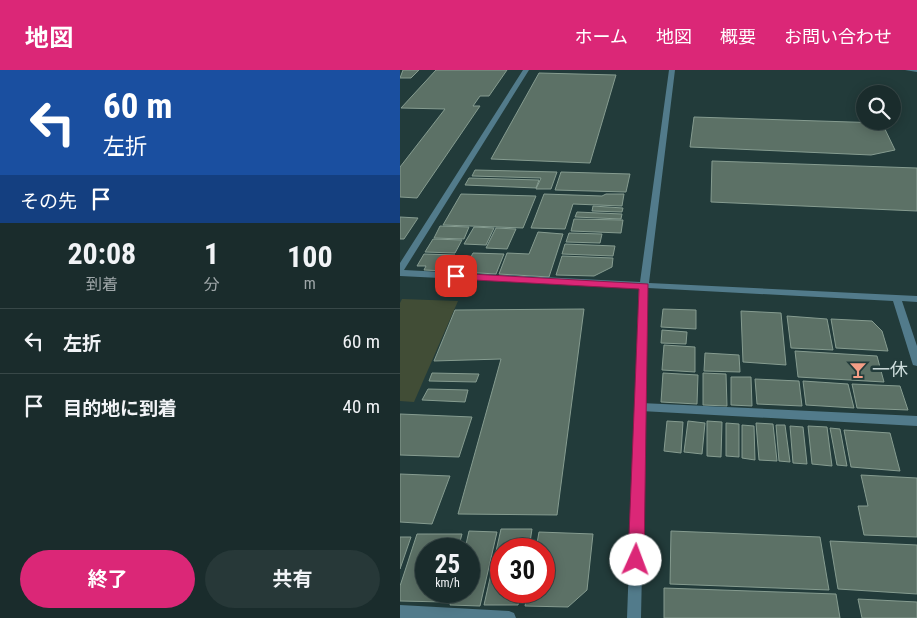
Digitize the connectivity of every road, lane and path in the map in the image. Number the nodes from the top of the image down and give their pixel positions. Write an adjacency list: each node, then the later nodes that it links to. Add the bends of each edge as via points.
1 (526, 70): 5 (street)
2 (672, 70): 6 (street)
3 (908, 70): 4 (street)
4 (917, 70)
5 (400, 271): 6 (street)
6 (644, 286): 7 (street); 10 (street)
7 (896, 297): 8 (street); 9 (street)
8 (917, 299)
9 (917, 362)
10 (640, 407): 11 (street); 14 (street)
11 (917, 421)
12 (400, 612): 13 (street)
13 (509, 618)
14 (634, 618)

